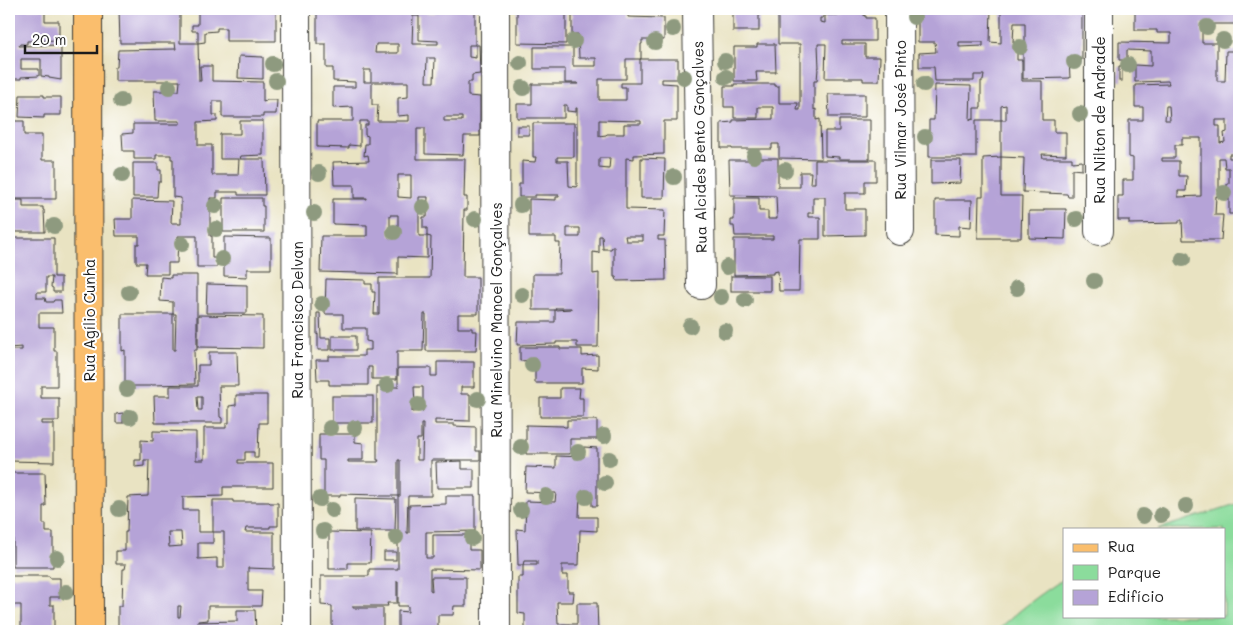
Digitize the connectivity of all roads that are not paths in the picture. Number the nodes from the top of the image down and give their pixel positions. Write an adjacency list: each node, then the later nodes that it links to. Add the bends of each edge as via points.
1 (88, 9): 10 (main road, Rua Agílio Cunha)
2 (296, 9): 11 (street, Rua Francisco Delvan)
3 (495, 9): 12 (street, Rua Minelvino Manoel Gonçalves)
4 (697, 9): 9 (street, Rua Alcides Bento Gonçalves)
5 (899, 9): 7 (street, Rua Vilmar José Pinto)
6 (1098, 9): 8 (street, Rua Nilton de Andrade)
7 (900, 231)
8 (1099, 231)
9 (701, 284)
10 (89, 631)
11 (296, 631)
12 (496, 631)

